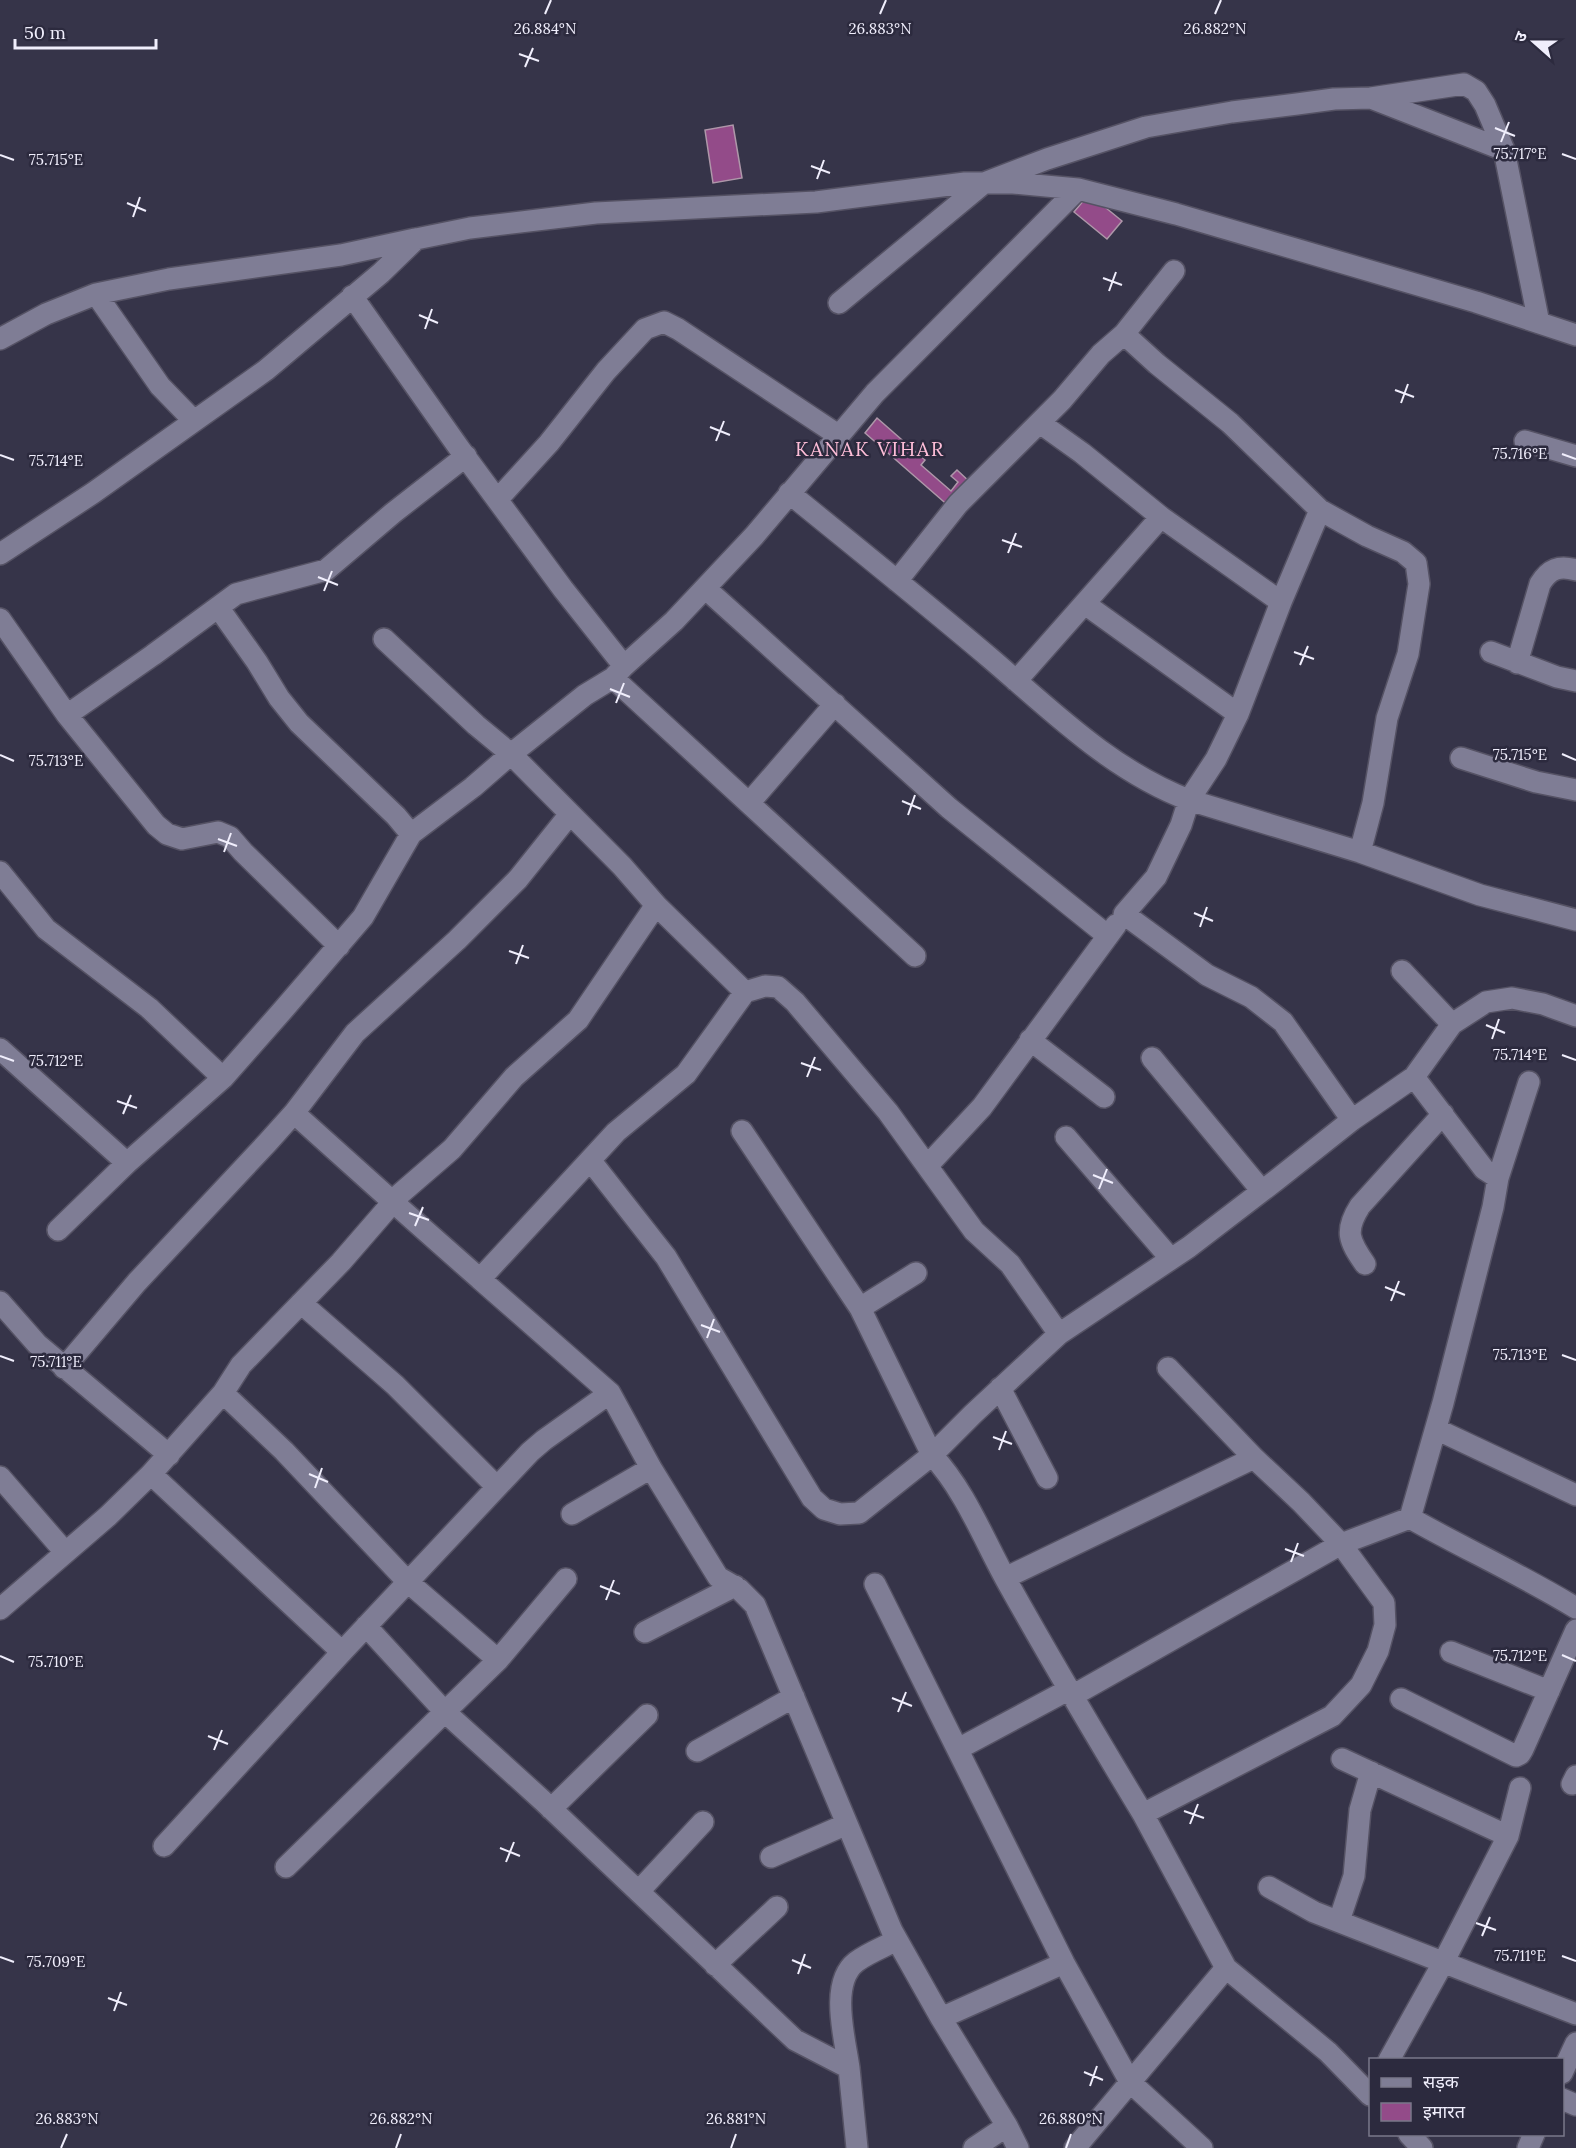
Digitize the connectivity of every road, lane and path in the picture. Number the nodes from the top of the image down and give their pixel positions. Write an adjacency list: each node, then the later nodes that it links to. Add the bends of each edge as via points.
1 (1371, 98): 2 (street); 2 (street, via 1464,84 1476,91 1485,105); 3 (street, via 1334,99 1146,127)
2 (1504, 150): 10 (street)
3 (984, 183): 4 (street); 5 (street, via 816,202 596,213 470,228); 9 (street)
4 (1078, 189): 10 (street, via 1340,261); 16 (street)
5 (416, 239): 7 (street, via 341,255 169,279); 8 (street)
6 (1174, 271): 11 (street)
7 (96, 294): 13 (street, via 46,314); 14 (street, via 160,386)
8 (352, 296): 14 (street, via 266,370); 18 (street)
9 (839, 303)
10 (1539, 323): 12 (street)
11 (1124, 334): 15 (street); 22 (street, via 1230,423)
12 (1576, 335)
13 (0, 339)
14 (194, 422): 24 (street)
15 (1040, 423): 23 (street); 26 (street, via 958,504)
16 (838, 435): 20 (street); 21 (street, via 664,322 645,329)
17 (1525, 441): 19 (street)
18 (466, 456): 21 (street); 30 (street, via 326,570 236,594)
19 (1576, 456)
20 (789, 493): 26 (street); 27 (street)
21 (498, 499): 35 (street)
22 (1320, 510): 28 (street); 48 (street, via 1403,552 1416,563 1419,584 1408,654 1387,718 1373,803)
23 (1161, 517): 28 (street); 29 (street)
24 (0, 554)
25 (1576, 570): 34 (street, via 1554,568 1545,576)
26 (897, 581): 36 (street)
27 (705, 588): 35 (street); 38 (street)
28 (1281, 602): 39 (street)
29 (1085, 604): 36 (street); 39 (street)
30 (218, 607): 40 (street); 47 (street, via 299,723)
31 (0, 619): 40 (street)
32 (384, 639): 41 (street)
33 (1491, 652): 34 (street)
34 (1517, 663): 37 (street)
35 (618, 672): 41 (street); 45 (street)
36 (1017, 681): 44 (street, via 1095,748 1165,791)
37 (1576, 681)
38 (835, 704): 45 (street); 53 (street, via 950,808)
39 (1238, 714): 44 (street, via 1216,759)
40 (67, 716): 54 (street, via 156,825 182,839 218,832 230,837)
41 (511, 754): 46 (street); 47 (street)
42 (1461, 758): 43 (street, via 1536,782)
43 (1576, 790)
44 (1189, 800): 48 (street); 51 (street, via 1156,877)
45 (750, 802): 55 (street)
46 (570, 814): 50 (street); 67 (street, via 518,879 355,1033)
47 (411, 834): 54 (street, via 363,917)
48 (1360, 852): 52 (street, via 1480,896)
49 (0, 872): 64 (street, via 46,929 149,1008)
50 (656, 905): 57 (street); 77 (street, via 578,1020 514,1077 452,1149)
51 (1124, 914): 53 (street); 69 (street, via 1207,975 1251,997 1283,1023)
52 (1576, 920)
53 (1108, 936): 60 (street)
54 (339, 946): 64 (street)
55 (915, 956)
56 (1402, 971): 59 (street)
57 (745, 992): 72 (street, via 686,1074 616,1132); 74 (street, via 778,987 795,1002)
58 (1576, 1016): 59 (street, via 1512,998 1486,1002)
59 (1452, 1024): 63 (street)
60 (1030, 1040): 66 (street); 74 (street, via 982,1107)
61 (0, 1049): 73 (street)
62 (1152, 1058): 76 (street)
63 (1414, 1077): 68 (street); 69 (street)
64 (223, 1078): 73 (street)
65 (1529, 1082): 75 (street)
66 (1104, 1097)
67 (294, 1113): 77 (street); 87 (street, via 137,1282)
68 (1443, 1114): 75 (street, via 1484,1169); 80 (street, via 1352,1218 1351,1244)
69 (1352, 1120): 76 (street)
70 (742, 1131): 85 (street)
71 (1066, 1137): 79 (street)
72 (590, 1160): 82 (street); 94 (street, via 666,1257 812,1498 824,1509 840,1514 859,1513)
73 (127, 1163): 78 (street)
74 (928, 1165): 86 (street, via 974,1231 1010,1264)
75 (1498, 1178): 92 (street)
76 (1262, 1191): 79 (street)
77 (393, 1202): 82 (street); 84 (street)
78 (58, 1230)
79 (1171, 1259): 86 (street)
80 (1365, 1264)
81 (916, 1273): 85 (street)
82 (480, 1279): 91 (street)
83 (0, 1302): 87 (street)
84 (301, 1303): 90 (street, via 241,1365); 100 (street, via 395,1385)
85 (860, 1308): 94 (street)
86 (1059, 1334): 89 (street)
87 (64, 1368): 93 (street)
88 (1168, 1368): 95 (street)
89 (1000, 1388): 94 (street); 99 (street)
90 (223, 1393): 93 (street); 108 (street)
91 (610, 1394): 96 (street); 100 (street, via 544,1440)
92 (1436, 1429): 101 (street); 103 (street)
93 (169, 1455): 97 (street)
94 (932, 1455): 106 (street, via 962,1494)
95 (1254, 1458): 104 (street); 106 (street)
96 (651, 1468): 102 (street); 110 (street, via 718,1577)
97 (151, 1474): 105 (street); 116 (street)
98 (0, 1477): 105 (street)
99 (1047, 1478)
100 (497, 1487): 108 (street)
101 (1576, 1495)
102 (572, 1514)
103 (1410, 1518): 104 (street); 111 (street)
104 (1341, 1544): 120 (street); 131 (street, via 1384,1603 1385,1625 1378,1651 1361,1685 1332,1716)
105 (65, 1552): 112 (street)
106 (1005, 1578): 120 (street)
107 (566, 1579): 118 (street)
108 (408, 1582): 113 (street); 118 (street)
109 (875, 1584): 125 (street)
110 (735, 1586): 115 (street); 121 (street, via 755,1605)
111 (1576, 1608)
112 (0, 1609)
113 (366, 1626): 116 (street); 123 (street)
114 (1576, 1630): 119 (street)
115 (645, 1632)
116 (342, 1652): 135 (street)
117 (1451, 1652): 119 (street)
118 (498, 1660): 123 (street)
119 (1549, 1691): 122 (street, via 1523,1749 1516,1756)
120 (1070, 1693): 125 (street); 131 (street)
121 (794, 1697): 126 (street); 133 (street)
122 (1401, 1699)
123 (444, 1712): 130 (street); 137 (street)
124 (647, 1715): 130 (street)
125 (958, 1749): 144 (street)
126 (697, 1751)
127 (1342, 1759): 128 (street)
128 (1371, 1772): 134 (street); 141 (street, via 1360,1810 1354,1876)
129 (1520, 1788): 134 (street)
130 (551, 1809): 139 (street)
131 (1143, 1814): 146 (street)
132 (703, 1822): 139 (street)
133 (847, 1824): 136 (street); 142 (street)
134 (1508, 1836): 143 (street)
135 (164, 1846)
136 (771, 1857)
137 (286, 1867)
138 (1269, 1887): 141 (street)
139 (639, 1892): 145 (street)
140 (777, 1907): 145 (street)
141 (1339, 1921): 143 (street)
142 (897, 1940): 148 (street); 151 (street, via 855,1963 845,1978 839,1997)
143 (1443, 1962): 147 (street); 150 (street)
144 (1064, 1963): 148 (street); 153 (street)
145 (715, 1965): 151 (street, via 795,2040)
146 (1226, 1968): 153 (street); 154 (street, via 1328,2052)
147 (1576, 2014)
148 (941, 2018): 155 (street)
149 (1576, 2043): 152 (street)
150 (1390, 2058)
151 (849, 2068): 157 (street)
152 (1564, 2071)
153 (1130, 2082): 160 (street); 161 (street)
154 (1369, 2094)
155 (1008, 2127): 158 (street); 159 (street)
156 (1411, 2136): 162 (street)
157 (857, 2148)
158 (974, 2148)
159 (1017, 2148)
160 (1075, 2148)
161 (1202, 2148)
162 (1422, 2148)

